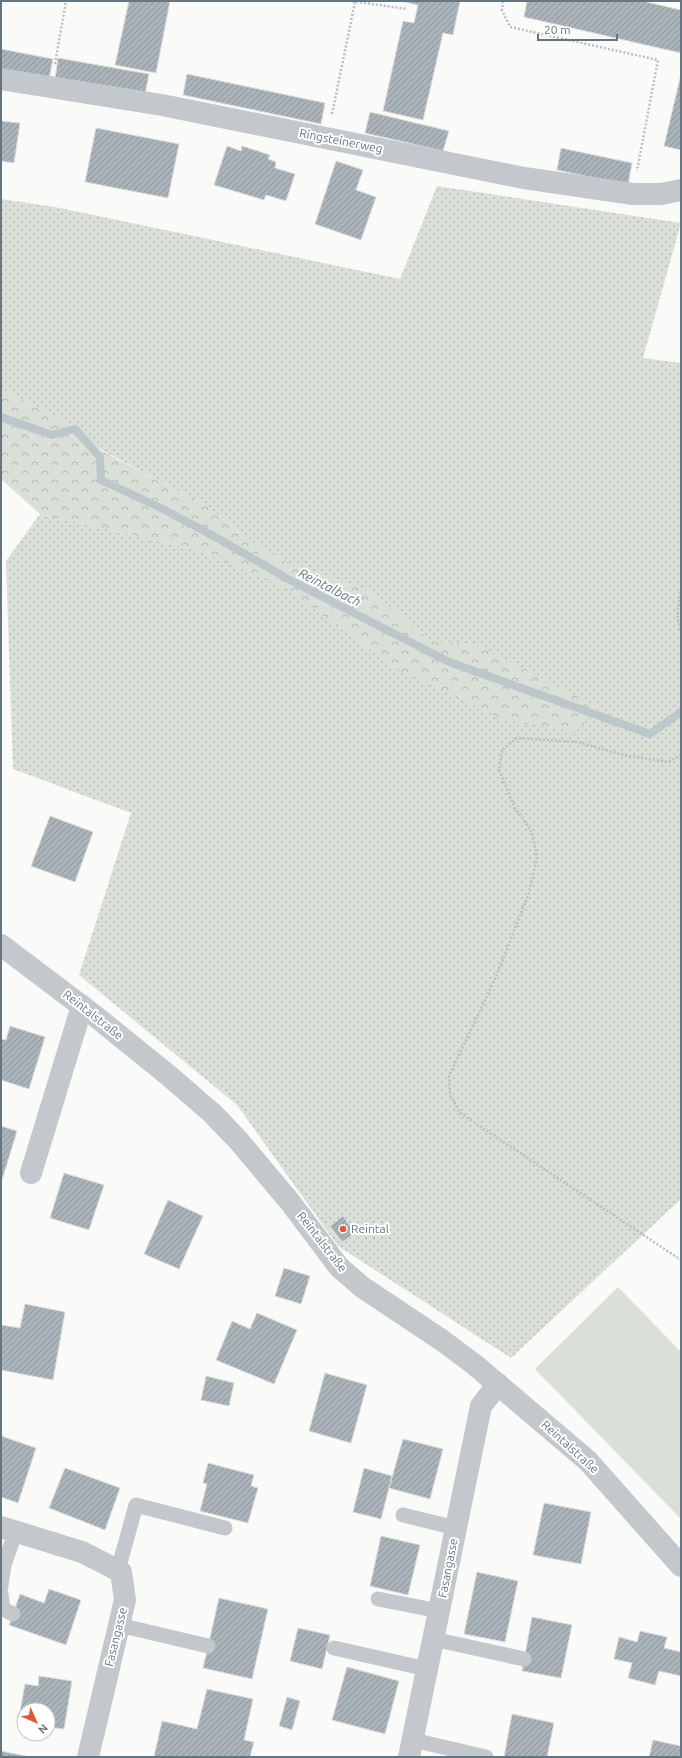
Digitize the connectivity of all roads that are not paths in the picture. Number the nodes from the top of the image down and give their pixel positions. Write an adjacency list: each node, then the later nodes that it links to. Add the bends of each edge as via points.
1 (1, 79): 2 (street, Ringsteinerweg, via 162,105 524,178 632,194 661,194)
2 (681, 190)
3 (1, 945): 4 (street, Reintalstraße)
4 (82, 1006): 5 (street); 6 (street, Reintalstraße, via 168,1075 233,1134 290,1202 339,1267 362,1287 443,1340)
5 (31, 1172)
6 (498, 1384): 9 (street, Fasangasse, via 480,1406); 11 (street, Reintalstraße, via 588,1461)
7 (403, 1516): 9 (lane)
8 (225, 1528): 12 (lane, via 136,1505)
9 (456, 1528): 16 (street, Fasangasse)
10 (8, 1529): 12 (street, via 82,1552); 13 (lane)
11 (681, 1566)
12 (118, 1570): 18 (street, Fasangasse, via 121,1572 125,1600)
13 (1, 1586)
14 (1, 1594): 17 (lane, via 3,1609)
15 (378, 1599): 16 (lane)
16 (439, 1611): 19 (street, Fasangasse)
17 (13, 1614)
18 (119, 1624): 20 (lane); 25 (street, Fasangasse)
19 (433, 1639): 22 (lane); 23 (street, Fasangasse)
20 (208, 1646)
21 (334, 1648): 23 (lane)
22 (524, 1659)
23 (427, 1669): 24 (street, Fasangasse)
24 (411, 1749): 26 (lane)
25 (90, 1756)
26 (486, 1757)

